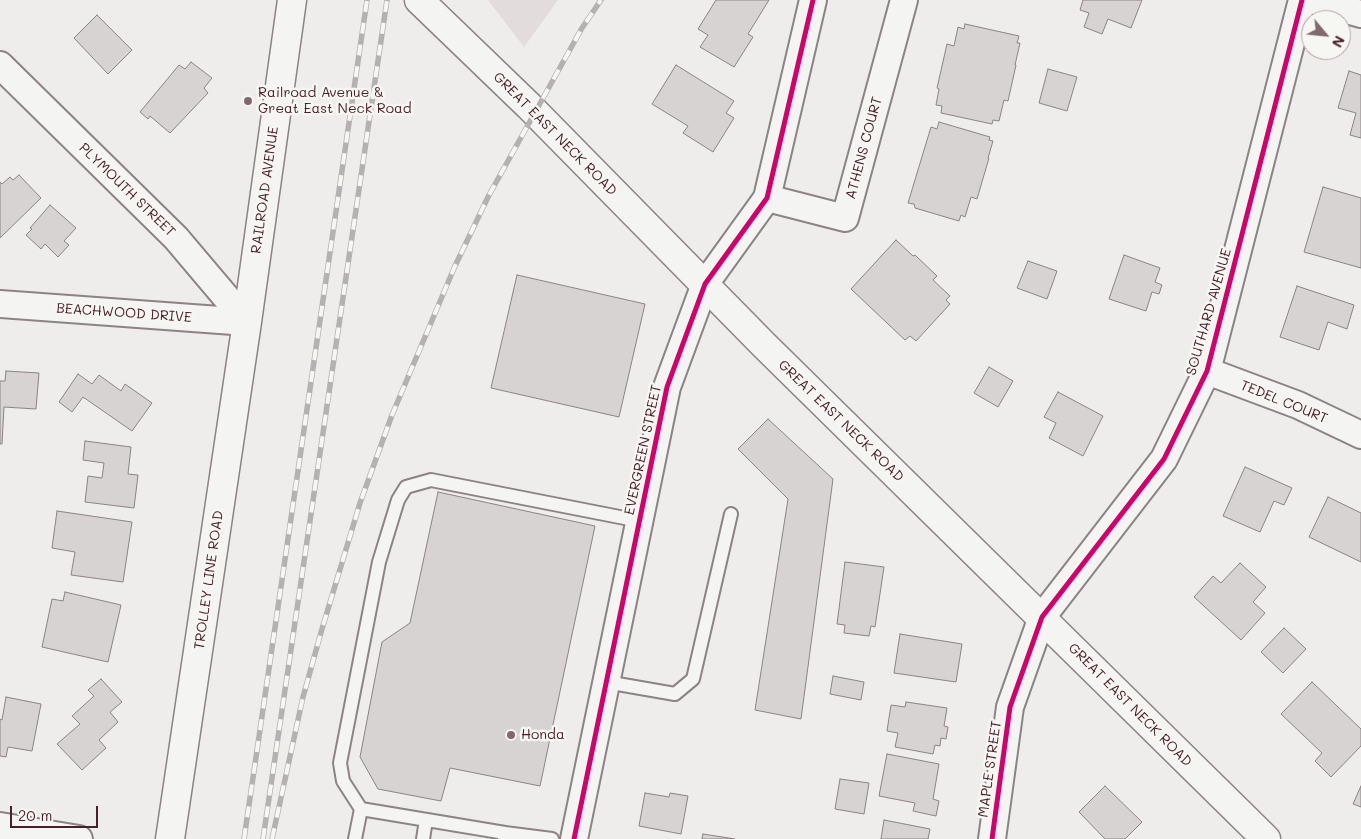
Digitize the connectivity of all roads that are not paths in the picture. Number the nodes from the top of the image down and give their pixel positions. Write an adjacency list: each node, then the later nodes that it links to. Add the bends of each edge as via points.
1 (292, 0): 12 (main road, RAILROAD AVENUE)
2 (419, 0): 10 (main road, GREAT EAST NECK ROAD)
3 (813, 0): 9 (street, EVERGREEN STREET)
4 (904, 0): 9 (street, ATHENS COURT, via 845,218)
5 (1302, 0): 13 (street, SOUTHARD AVENUE)
6 (1311, 0): 7 (street)
7 (1361, 14)
8 (0, 65): 12 (street, PLYMOUTH STREET, via 176,238)
9 (767, 198): 10 (street, EVERGREEN STREET)
10 (705, 284): 16 (street, EVERGREEN STREET, via 667,387); 17 (main road, GREAT EAST NECK ROAD)
11 (0, 304): 12 (street, BEACHWOOD DRIVE)
12 (247, 322): 24 (main road, TROLLEY LINE ROAD)
13 (1207, 371): 14 (street, TEDEL COURT, via 1298,404); 17 (street, SOUTHARD AVENUE, via 1164,459)
14 (1361, 435)
15 (731, 514): 18 (lane, via 693,680 676,694)
16 (640, 521): 18 (street, EVERGREEN STREET); 19 (lane, via 432,480 406,487 398,500 379,562 340,763 343,781)
17 (1042, 617): 29 (street, MAPLE STREET, via 1010,707); 30 (main road, GREAT EAST NECK ROAD)
18 (606, 682): 28 (street, EVERGREEN STREET)
19 (360, 810): 20 (lane); 25 (lane)
20 (426, 820): 22 (lane); 26 (lane)
21 (0, 826): 23 (street)
22 (505, 836): 27 (lane)
23 (79, 839)
24 (170, 839)
25 (355, 839)
26 (423, 839)
27 (552, 839)
28 (574, 839)
29 (992, 839)
30 (1266, 839)

